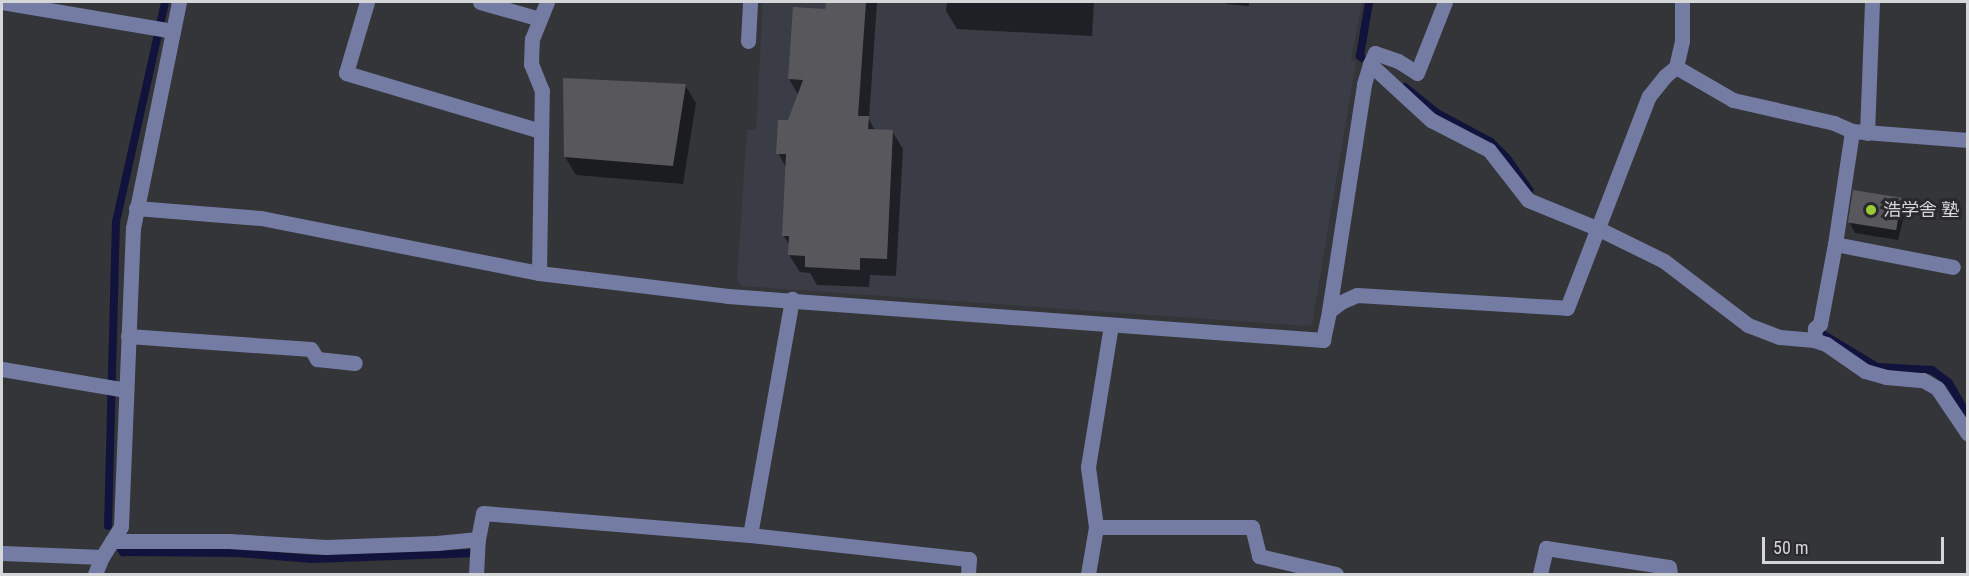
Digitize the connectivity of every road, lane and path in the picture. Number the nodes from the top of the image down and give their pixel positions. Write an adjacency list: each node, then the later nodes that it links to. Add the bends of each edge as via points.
1 (2, 2): 11 (street)
2 (179, 2): 11 (street)
3 (367, 2): 15 (street, via 346,73)
4 (480, 2): 10 (street)
5 (547, 2): 10 (street)
6 (750, 2): 12 (street)
7 (1445, 2): 13 (street, via 1417,73 1375,53)
8 (1682, 2): 14 (street, via 1682,41)
9 (1872, 2): 16 (street)
10 (540, 19): 15 (street, via 532,39 531,64 542,91)
11 (163, 29): 18 (street)
12 (748, 41)
13 (1370, 64): 19 (street, via 1431,120 1489,150 1528,200); 24 (street)
14 (1676, 67): 16 (street, via 1733,100); 19 (street, via 1649,96)
15 (541, 131): 22 (street)
16 (1859, 132): 17 (street); 20 (street)
17 (1968, 140)
18 (136, 208): 22 (street, via 261,218); 26 (street)
19 (1599, 229): 24 (street, via 1568,308 1357,296); 27 (street, via 1664,261 1748,325 1780,337)
20 (1835, 244): 21 (street); 27 (street)
21 (1953, 267)
22 (539, 273): 23 (street)
23 (792, 300): 25 (street); 33 (street)
24 (1329, 311): 25 (street, via 1323,340)
25 (1111, 325): 32 (street, via 1088,467)
26 (128, 336): 28 (street, via 311,349 317,359); 30 (street)
27 (1814, 340): 31 (street, via 1865,371 1923,380 1937,388)
28 (355, 363)
29 (2, 369): 30 (street)
30 (117, 388): 34 (street, via 121,526)
31 (1968, 434)
32 (1095, 527): 41 (street); 42 (street, via 1252,527 1259,556)
33 (750, 535): 35 (street, via 483,513); 40 (street, via 969,559)
34 (112, 540): 35 (street, via 326,547 437,543); 37 (street)
35 (477, 548): 39 (street)
36 (2, 553): 37 (street)
37 (102, 557): 38 (street)
38 (95, 574)
39 (476, 574)
40 (968, 574)
41 (1088, 574)
42 (1336, 574)
43 (1540, 574): 44 (street, via 1546,548 1669,567)
44 (1670, 574)

